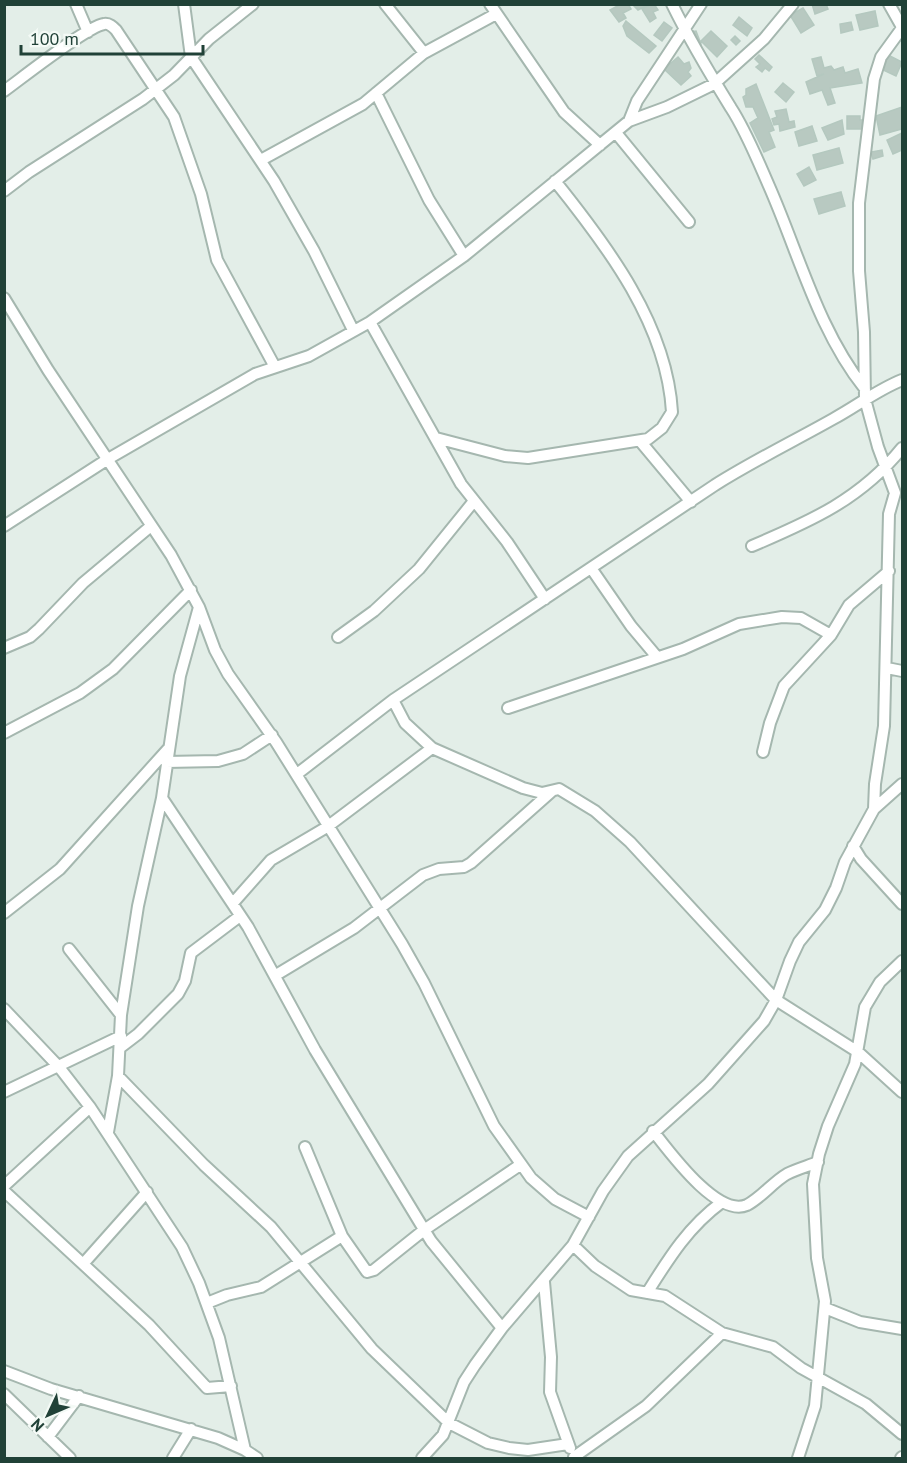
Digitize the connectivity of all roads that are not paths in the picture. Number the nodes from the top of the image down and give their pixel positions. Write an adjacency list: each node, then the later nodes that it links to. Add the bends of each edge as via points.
1 (76, 4): 12 (street)
2 (184, 4): 14 (street)
3 (253, 4): 14 (street)
4 (385, 4): 13 (street)
5 (672, 4): 11 (street)
6 (700, 4): 11 (street)
7 (793, 4): 15 (street, via 764,39)
8 (889, 4): 10 (street)
9 (493, 9): 13 (street); 21 (street, via 564,112)
10 (903, 27): 32 (street, via 881,57 874,79 859,203)
11 (684, 29): 15 (street); 19 (street, via 637,101)
12 (88, 32): 16 (street, via 110,24); 17 (street)
13 (424, 53): 18 (street)
14 (191, 57): 16 (street); 22 (street)
15 (714, 84): 19 (street); 32 (street, via 732,109 770,187 835,341)
16 (155, 88): 24 (street); 30 (street, via 174,117 191,163 217,260)
17 (5, 89)
18 (376, 93): 22 (street, via 340,118); 26 (street, via 429,200)
19 (629, 121): 20 (street)
20 (617, 134): 21 (street); 25 (street)
21 (600, 146): 23 (street)
22 (261, 160): 29 (street, via 314,251)
23 (555, 181): 26 (street); 34 (street, via 614,259 659,348 672,412 662,428)
24 (4, 191)
25 (688, 222)
26 (464, 256): 28 (street)
27 (4, 298): 36 (street)
28 (370, 322): 29 (street); 33 (street)
29 (353, 330): 30 (street, via 309,356)
30 (274, 367): 36 (street, via 255,374)
31 (903, 380): 32 (street)
32 (865, 394): 37 (street); 40 (street, via 814,430 762,455)
33 (436, 438): 34 (street, via 528,458); 39 (street)
34 (640, 441): 40 (street)
35 (903, 448): 37 (street)
36 (108, 459): 42 (street); 43 (street)
37 (886, 468): 38 (street); 44 (street, via 841,503)
38 (895, 493): 41 (street); 46 (street, via 889,514)
39 (474, 501): 48 (street); 51 (street, via 419,569 374,611)
40 (691, 502): 45 (street)
41 (903, 502)
42 (4, 526)
43 (151, 526): 47 (street); 52 (street, via 83,583 30,637)
44 (752, 546)
45 (591, 568): 48 (street); 53 (street)
46 (889, 571): 50 (street, via 849,605); 54 (street)
47 (191, 590): 49 (street); 58 (street, via 113,669 80,693)
48 (545, 599): 56 (street)
49 (199, 607): 59 (street, via 228,674); 61 (street, via 180,676)
50 (831, 635): 53 (street, via 801,618 782,617 739,624); 62 (street, via 784,686)
51 (338, 637)
52 (4, 648)
53 (657, 657): 57 (street)
54 (887, 668): 55 (street); 68 (street)
55 (903, 671)
56 (393, 700): 60 (street, via 405,723); 64 (street)
57 (508, 708)
58 (4, 734)
59 (272, 735): 63 (street, via 243,754 218,761); 64 (street)
60 (432, 748): 66 (street, via 523,788 542,793); 69 (street)
61 (168, 749): 63 (street); 74 (street, via 60,869)
62 (763, 752)
63 (166, 762): 67 (street)
64 (297, 774): 69 (street)
65 (903, 784): 68 (street)
66 (552, 791): 73 (street, via 471,863 423,875); 79 (street, via 559,789 578,799 630,842)
67 (162, 798): 71 (street); 81 (street, via 138,906)
68 (874, 808): 70 (street)
69 (327, 827): 71 (street, via 271,860); 73 (street)
70 (853, 846): 72 (street); 79 (street, via 825,910 799,942)
71 (233, 903): 75 (street)
72 (903, 903)
73 (381, 908): 78 (street); 93 (street, via 424,983 494,1126)
74 (4, 913)
75 (240, 916): 78 (street); 82 (street, via 191,953 178,994 138,1034)
76 (69, 949): 81 (street)
77 (903, 962): 83 (street, via 880,982 869,999)
78 (276, 975): 98 (street, via 315,1050)
79 (776, 1000): 83 (street); 89 (street, via 764,1021 724,1067)
80 (4, 1009): 84 (street)
81 (121, 1015): 82 (street)
82 (121, 1041): 84 (street); 85 (street)
83 (858, 1052): 87 (street); 92 (street, via 828,1125)
84 (58, 1067): 86 (street); 88 (street)
85 (118, 1077): 90 (street); 101 (street, via 204,1165 272,1227)
86 (4, 1092)
87 (903, 1092)
88 (90, 1107): 90 (street); 94 (street)
89 (652, 1131): 96 (street, via 680,1165); 97 (street, via 621,1165)
90 (108, 1132): 95 (street)
91 (305, 1147): 99 (street)
92 (818, 1162): 96 (street, via 788,1173 747,1205); 106 (street, via 813,1194)
93 (520, 1166): 97 (street, via 555,1199); 98 (street)
94 (4, 1188): 102 (street)
95 (147, 1192): 102 (street); 105 (street, via 182,1247)
96 (722, 1203): 104 (street, via 693,1225)
97 (589, 1217): 100 (street)
98 (424, 1230): 99 (street, via 403,1250 368,1272); 107 (street, via 450,1268)
99 (342, 1236): 101 (street)
100 (573, 1245): 103 (street); 104 (street, via 611,1278 631,1290)
101 (300, 1260): 105 (street, via 261,1287); 115 (street, via 372,1348)
102 (83, 1264): 112 (street, via 165,1341 207,1388)
103 (544, 1281): 107 (street); 119 (street, via 550,1392)
104 (647, 1293): 109 (street, via 665,1296)
105 (207, 1304): 112 (street)
106 (825, 1308): 108 (street, via 861,1322); 111 (street)
107 (502, 1328): 115 (street, via 464,1382)
108 (903, 1329)
109 (722, 1333): 111 (street, via 773,1347); 125 (street, via 646,1406)
110 (4, 1371): 114 (street)
111 (818, 1378): 117 (street, via 867,1404); 126 (street, via 815,1406)
112 (231, 1386): 120 (street)
113 (4, 1394): 118 (street)
114 (79, 1396): 116 (street); 118 (street)
115 (449, 1423): 119 (street, via 488,1443 509,1448 528,1450); 124 (street, via 436,1445)
116 (191, 1430): 120 (street); 122 (street)
117 (903, 1434)
118 (48, 1437): 121 (street)
119 (568, 1444): 125 (street)
120 (244, 1450): 123 (street)
121 (70, 1458)
122 (173, 1458)
123 (257, 1458)
124 (422, 1458)
125 (574, 1458)
126 (798, 1458)

